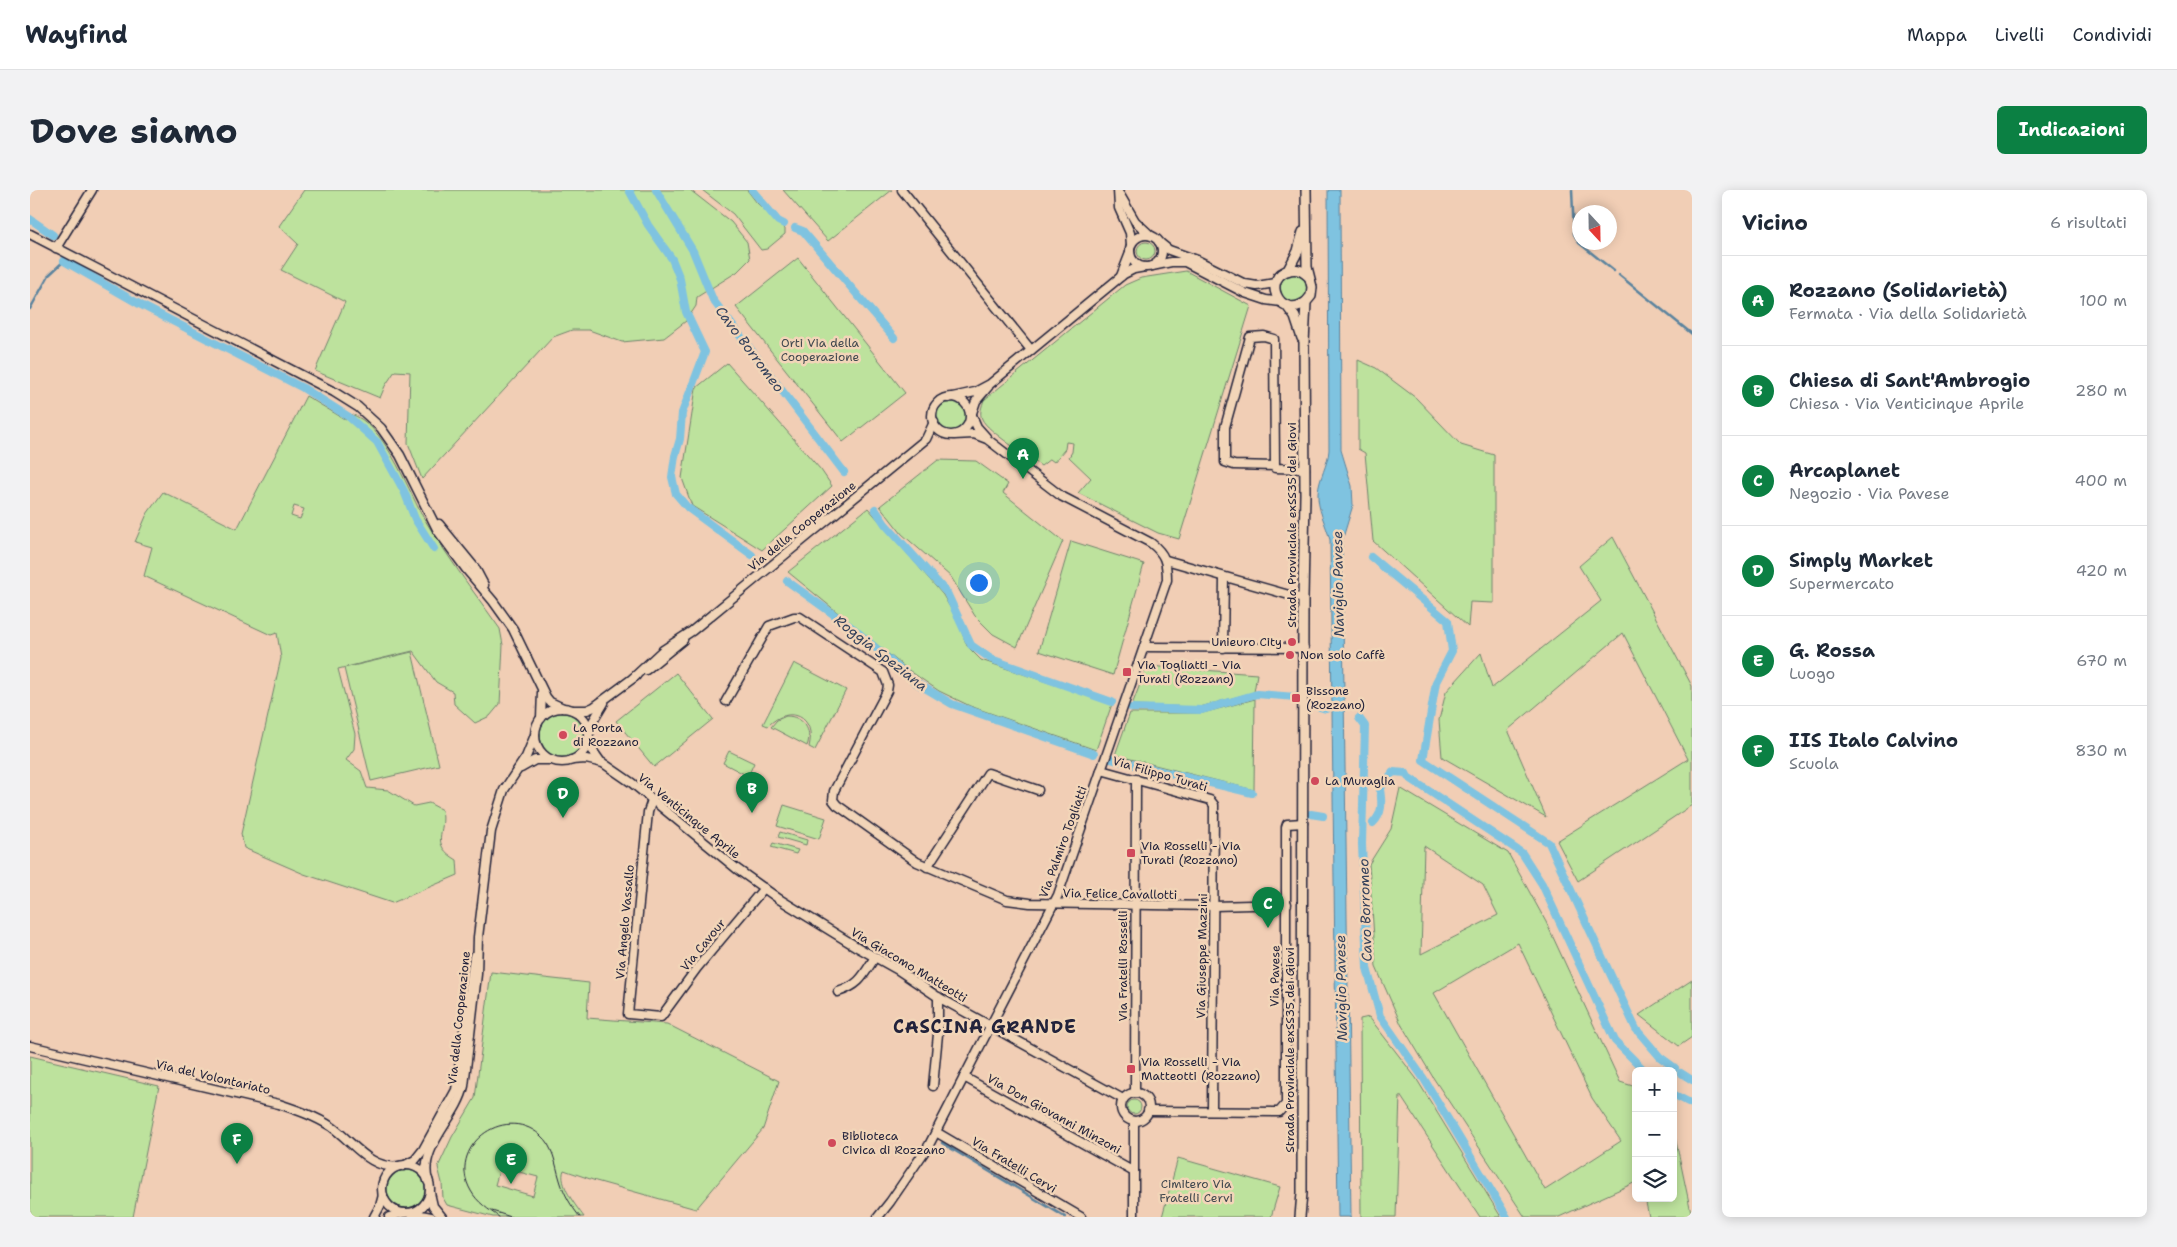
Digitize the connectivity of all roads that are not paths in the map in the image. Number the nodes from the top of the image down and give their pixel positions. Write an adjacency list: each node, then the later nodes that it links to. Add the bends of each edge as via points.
1 (92, 190): 9 (street)
2 (902, 190): 19 (street)
3 (1118, 190): 7 (street, via 1135,220); 10 (street, via 1119,208 1130,233)
4 (1306, 190): 5 (main road)
5 (1306, 222): 12 (main road, via 1298,251); 13 (main road)
6 (30, 234): 9 (street)
7 (1151, 236): 8 (street); 10 (street, via 1139,237)
8 (1159, 242): 11 (street, via 1162,255); 15 (street, via 1169,250 1245,284)
9 (56, 248): 35 (street, via 334,392 358,407 381,428 400,455 424,504 475,568 513,629)
10 (1130, 250): 11 (street, via 1135,263); 14 (street)
11 (1148, 266): 14 (street, via 1131,270); 17 (street, via 1185,262 1245,293)
12 (1288, 270): 13 (main road, via 1299,270); 15 (main road)
13 (1308, 276): 16 (main road, via 1312,287)
14 (1120, 278): 19 (street)
15 (1275, 283): 17 (main road, via 1276,296)
16 (1306, 302): 17 (main road, via 1297,307); 18 (main road, Strada Provinciale exSS35 dei Giovi)
17 (1284, 304): 18 (main road, via 1295,318)
18 (1304, 343): 28 (main road, Strada Provinciale exSS35 dei Giovi)
19 (1031, 350): 20 (street)
20 (990, 384): 21 (street, via 975,392); 22 (street)
21 (948, 398): 22 (street, via 960,400); 23 (street, via 935,407)
22 (970, 414): 24 (street, via 964,430); 26 (street)
23 (934, 422): 24 (street, via 940,431); 25 (street, Via della Cooperazione)
24 (951, 435): 25 (street, Via della Cooperazione); 26 (street, Via della Cooperazione, via 974,434)
25 (926, 439): 36 (street, Via della Cooperazione, via 692,630 668,654 632,678)
26 (987, 439): 29 (street, via 1058,493 1142,538)
27 (1275, 466): 27 (street, via 1274,339 1250,337 1225,427 1225,462); 28 (street)
28 (1305, 469): 31 (main road, Strada Provinciale exSS35 dei Giovi)
29 (1164, 556): 30 (street); 32 (street, Via Palmiro Togliatti, via 1167,580)
30 (1224, 578): 31 (street); 33 (street)
31 (1303, 599): 34 (main road, Strada Provinciale exSS35 dei Giovi)
32 (1144, 647): 33 (street); 45 (street, Via Palmiro Togliatti)
33 (1223, 648): 34 (street)
34 (1304, 648): 51 (main road, Strada Provinciale exSS35 dei Giovi)
35 (542, 692): 38 (street, via 549,701); 39 (street)
36 (607, 700): 38 (street, Via della Cooperazione, via 588,710); 41 (street, Via della Cooperazione, via 592,723)
37 (726, 702): 52 (street, Via Felice Cavallotti, via 765,630 794,617 804,619 884,672 887,691 834,791 833,800)
38 (567, 709): 39 (street, via 548,711); 41 (street, via 584,720)
39 (540, 718): 40 (street)
40 (535, 735): 42 (street, via 538,747); 46 (street, Via della Cooperazione)
41 (589, 736): 43 (street, via 582,753); 44 (street, Via Venticinque Aprile, via 591,748)
42 (552, 760): 43 (street); 46 (street, via 534,760)
43 (571, 760): 44 (street)
44 (600, 761): 49 (street, Via Venticinque Aprile)
45 (1101, 770): 47 (street, Via Filippo Turati); 54 (street, Via Palmiro Togliatti)
46 (517, 771): 58 (street, Via della Cooperazione, via 504,790 491,831)
47 (1136, 779): 50 (street, Via Filippo Turati); 56 (street, Via Fratelli Rosselli)
48 (1038, 790): 52 (street, via 988,772)
49 (652, 800): 53 (street, Via Venticinque Aprile); 64 (street, Via Angelo Vassallo, via 648,812 628,1014)
50 (1212, 802): 57 (street, Via Giuseppe Mazzini)
51 (1303, 823): 55 (street, Via Pavese, via 1287,824); 63 (main road, Strada Provinciale exSS35 dei Giovi)
52 (927, 867): 54 (street, Via Felice Cavallotti, via 1007,900)
53 (764, 888): 59 (street, Via Giacomo Matteotti); 64 (street, Via Cavour)
54 (1052, 904): 56 (street, Via Felice Cavallotti); 65 (street, Via Palmiro Togliatti)
55 (1287, 904): 57 (street, Via Felice Cavallotti); 62 (street, Via Pavese)
56 (1135, 905): 57 (street, Via Felice Cavallotti); 69 (street, Via Fratelli Rosselli)
57 (1214, 906): 72 (street, Via Giuseppe Mazzini)
58 (478, 937): 76 (street, Via della Cooperazione, via 456,1090 423,1150 415,1160); 78 (street, Via della Cooperazione, via 464,1086 460,1100 428,1158)
59 (875, 957): 60 (street, via 859,982); 61 (street, Via Giacomo Matteotti)
60 (838, 992)
61 (938, 996): 65 (street, Via Giacomo Matteotti); 68 (street)
62 (1286, 996): 63 (street); 72 (street, Via Pavese, via 1286,1104 1279,1112)
63 (1303, 997): 91 (main road, Strada Provinciale exSS35 dei Giovi)
64 (661, 1017)
65 (990, 1026): 67 (street, Via Palmiro Togliatti); 70 (street, Via Giacomo Matteotti)
66 (30, 1046): 75 (street, Via del Volontariato, via 238,1094 307,1114 332,1128)
67 (964, 1077): 74 (street, Via Palmiro Togliatti); 77 (street, Via Don Giovanni Minzoni)
68 (933, 1086)
69 (1135, 1093): 70 (street); 71 (street, via 1144,1097)
70 (1123, 1099): 73 (street, via 1123,1114)
71 (1148, 1111): 72 (street); 73 (street, via 1142,1119)
72 (1212, 1111)
73 (1134, 1121): 77 (street)
74 (936, 1132): 81 (street, Via Palmiro Togliatti); 89 (street, Via Fratelli Cervi)
75 (376, 1164): 76 (street); 79 (street, via 382,1178)
76 (401, 1166): 78 (street, via 420,1170); 79 (street, via 388,1174)
77 (1134, 1172): 90 (street)
78 (428, 1181): 80 (street)
79 (382, 1189): 82 (street, via 390,1206); 83 (street, via 380,1206)
80 (430, 1191): 82 (street, via 422,1206); 86 (street, via 433,1206)
81 (890, 1202): 87 (street, Via Palmiro Togliatti); 88 (street, Via Palmiro Togliatti)
82 (408, 1212): 84 (street); 85 (street)
83 (374, 1217)
84 (389, 1217)
85 (431, 1217)
86 (442, 1217)
87 (878, 1217)
88 (883, 1217)
89 (1081, 1217)
90 (1134, 1217)
91 (1300, 1217)

